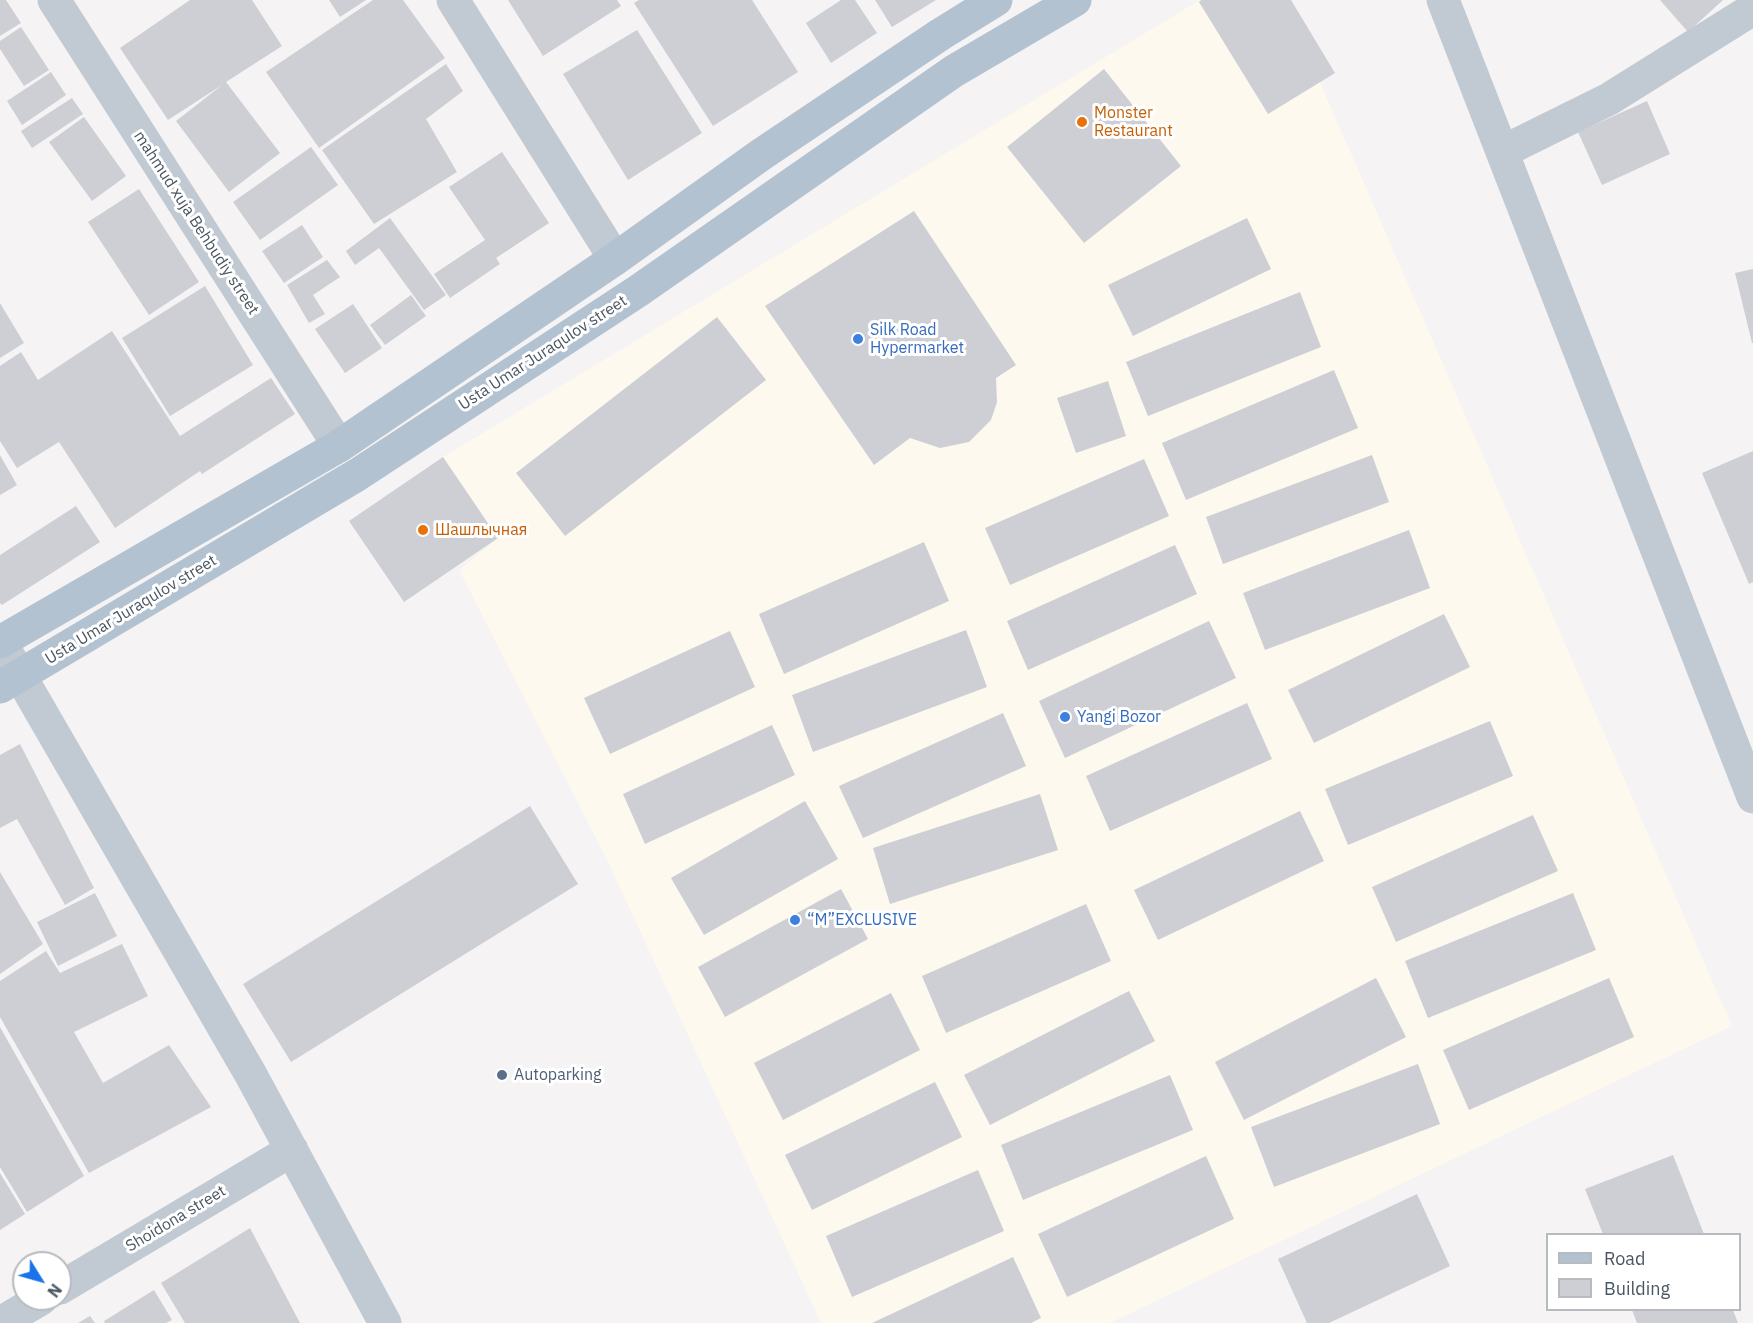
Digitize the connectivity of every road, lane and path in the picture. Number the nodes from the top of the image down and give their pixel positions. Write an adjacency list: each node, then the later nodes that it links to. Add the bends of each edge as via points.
1 (54, 0): 9 (street, mahmud xuja Behbudiy street)
2 (453, 0): 8 (street)
3 (996, 0): 8 (main road, via 782,141)
4 (1075, 0): 11 (main road, Usta Umar Juraqulov street, via 954,71 638,291 357,475)
5 (1443, 0): 7 (street)
6 (1753, 9): 7 (street, via 1610,99)
7 (1502, 152): 12 (street)
8 (615, 259): 9 (main road)
9 (339, 446): 10 (main road)
10 (0, 641): 11 (street)
11 (11, 681): 13 (street, via 251,1075)
12 (1749, 776)
13 (292, 1150): 14 (street, Shoidona street); 17 (street)
14 (72, 1280)
15 (20, 1311): 16 (street)
16 (0, 1323)
17 (385, 1323)

